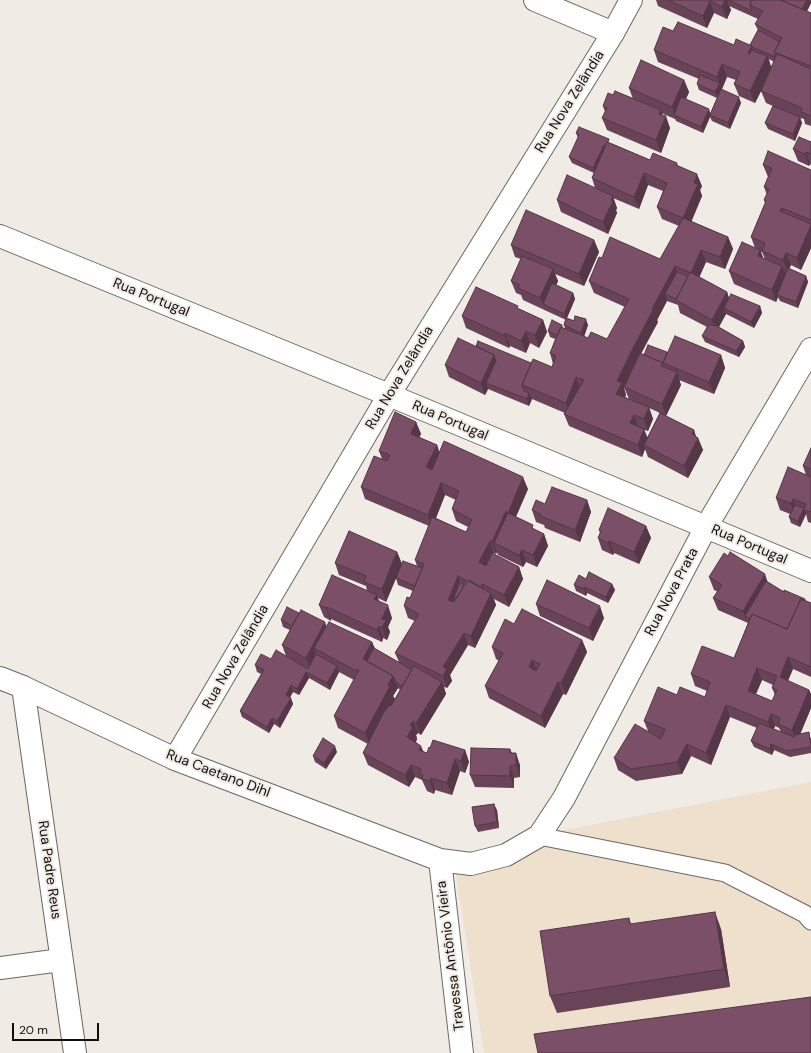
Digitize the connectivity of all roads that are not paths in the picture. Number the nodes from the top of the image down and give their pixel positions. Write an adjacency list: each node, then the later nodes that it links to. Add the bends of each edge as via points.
1 (534, 0): 3 (street)
2 (631, 0): 3 (street, Rua Nova Zelândia)
3 (613, 33): 6 (street, Rua Nova Zelândia)
4 (0, 236): 6 (street, Rua Portugal)
5 (811, 349): 7 (street, Rua Nova Prata)
6 (389, 395): 7 (street, Rua Portugal); 11 (street, Rua Nova Zelândia)
7 (706, 527): 8 (street, Rua Portugal); 12 (street, Rua Nova Prata, via 564,798)
8 (811, 571)
9 (0, 678): 10 (street, Rua Caetano Dihl)
10 (23, 687): 11 (street, Rua Caetano Dihl); 15 (street, Rua Padre Reus)
11 (176, 759): 13 (street, Rua Caetano Dihl)
12 (539, 836): 13 (street, Rua Caetano Dihl, via 506,855 471,864); 14 (lane, via 725,873 805,914)
13 (440, 860): 18 (street, Travessa Antônio Vieira)
14 (811, 921)
15 (61, 960): 16 (street); 17 (street, Rua Padre Reus)
16 (0, 968)
17 (75, 1053)
18 (462, 1053)

